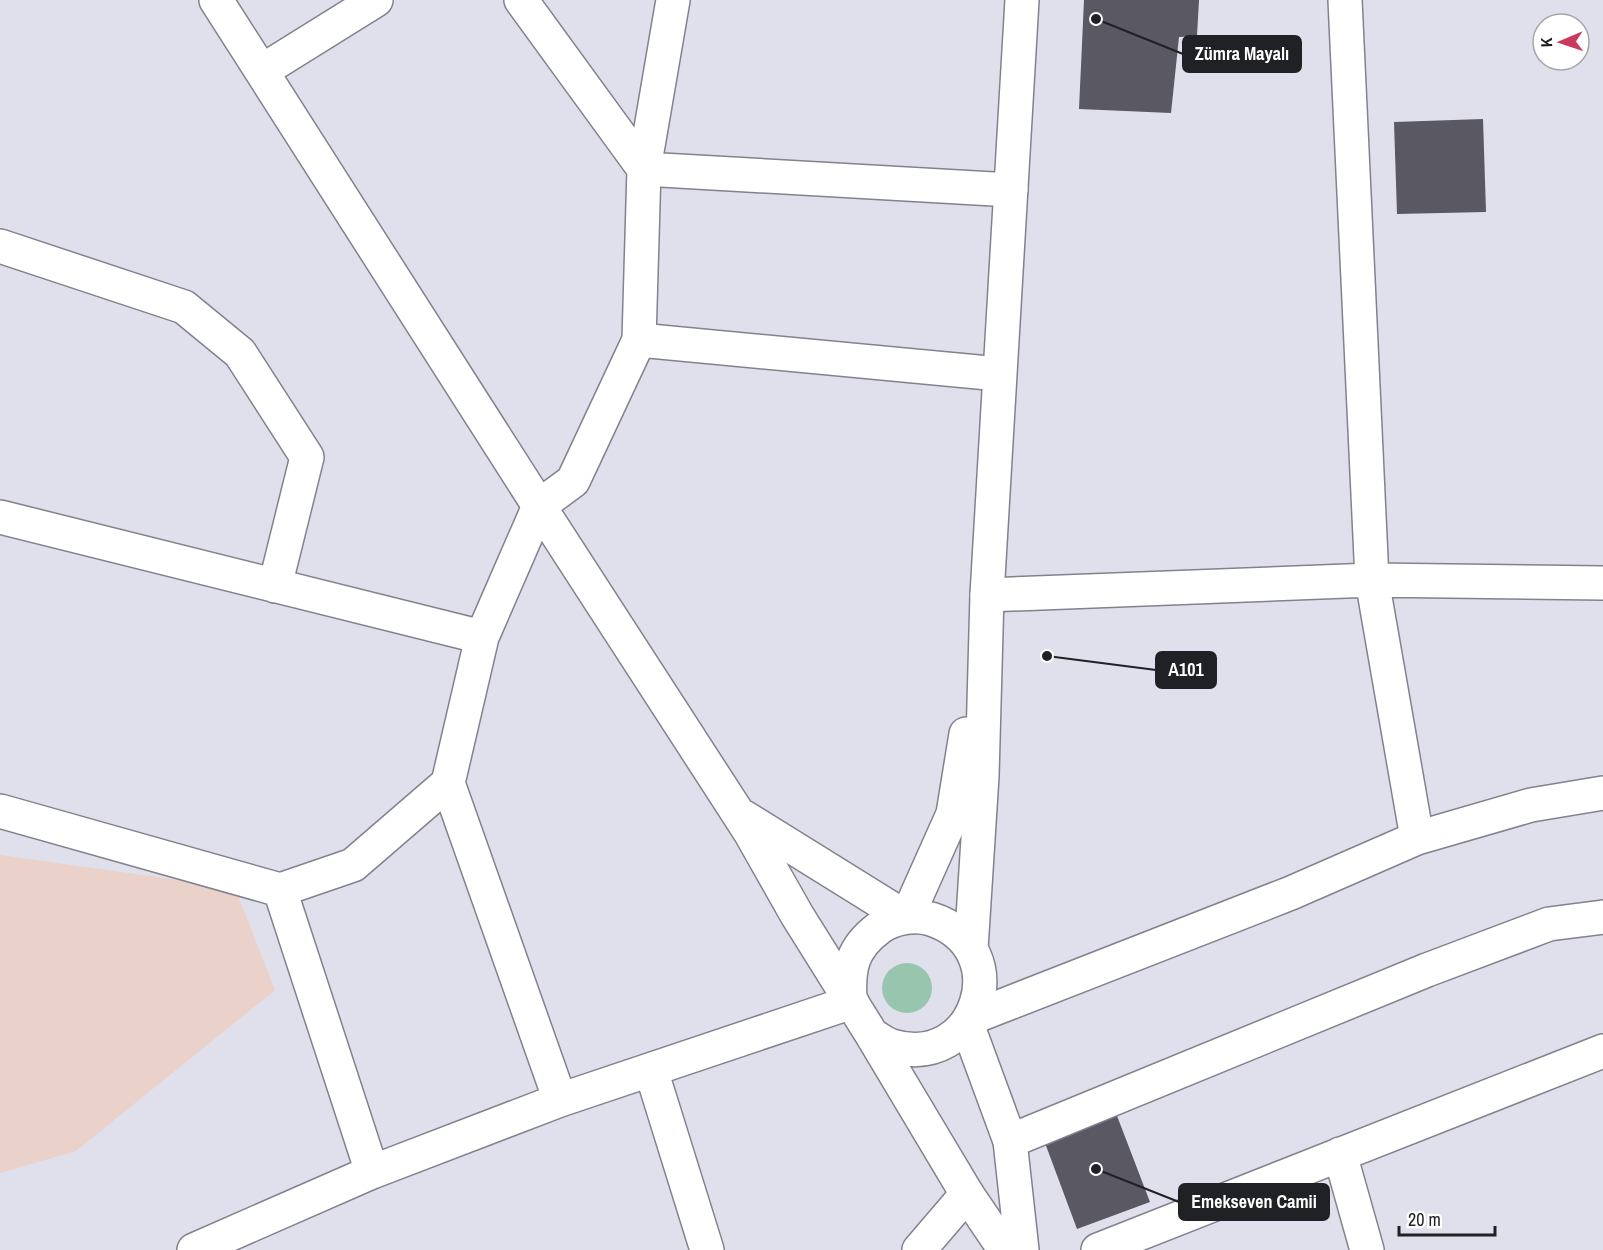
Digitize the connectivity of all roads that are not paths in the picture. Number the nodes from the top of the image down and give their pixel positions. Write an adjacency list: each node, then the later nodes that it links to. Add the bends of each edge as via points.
1 (216, 0): 7 (street)
2 (376, 0): 7 (street)
3 (521, 0): 8 (street)
4 (673, 0): 8 (street)
5 (1022, 0): 9 (street)
6 (1345, 0): 15 (street)
7 (262, 71): 13 (street)
8 (644, 169): 9 (street); 11 (street)
9 (1011, 190): 12 (street)
10 (0, 246): 17 (street, via 184,307 240,353 307,457)
11 (639, 340): 12 (street); 13 (street, via 573,481)
12 (999, 374): 18 (street)
13 (539, 506): 19 (street); 23 (street)
14 (0, 517): 17 (street)
15 (1372, 580): 16 (street); 18 (street); 24 (street)
16 (1603, 583)
17 (276, 586): 19 (street)
18 (987, 595): 26 (street, via 953,814); 28 (street, via 982,776)
19 (482, 638): 20 (street)
20 (448, 783): 25 (street, via 353,865); 34 (street)
21 (1603, 793): 24 (street, via 1531,805)
22 (0, 811): 25 (street)
23 (737, 812): 26 (street); 29 (street)
24 (1417, 838): 30 (street, via 1292,893)
25 (280, 890): 37 (street)
26 (906, 917): 28 (street, via 943,923); 29 (street, via 884,924 866,937 854,956 848,977)
27 (1603, 917): 35 (street, via 1549,924 1427,969)
28 (971, 949): 30 (street, via 979,967 981,987)
29 (851, 1001): 31 (street); 33 (street)
30 (969, 1021): 31 (street, via 952,1038 912,1050); 35 (street)
31 (872, 1035): 38 (street)
32 (1603, 1051): 36 (street)
33 (651, 1070): 34 (street); 40 (street)
34 (560, 1100): 37 (street)
35 (1010, 1141): 43 (street)
36 (1340, 1154): 44 (street); 45 (street)
37 (372, 1172): 39 (street)
38 (966, 1194): 41 (street); 42 (street)
39 (194, 1250)
40 (707, 1250)
41 (919, 1250)
42 (1005, 1250)
43 (1022, 1250)
44 (1098, 1250)
45 (1367, 1250)

